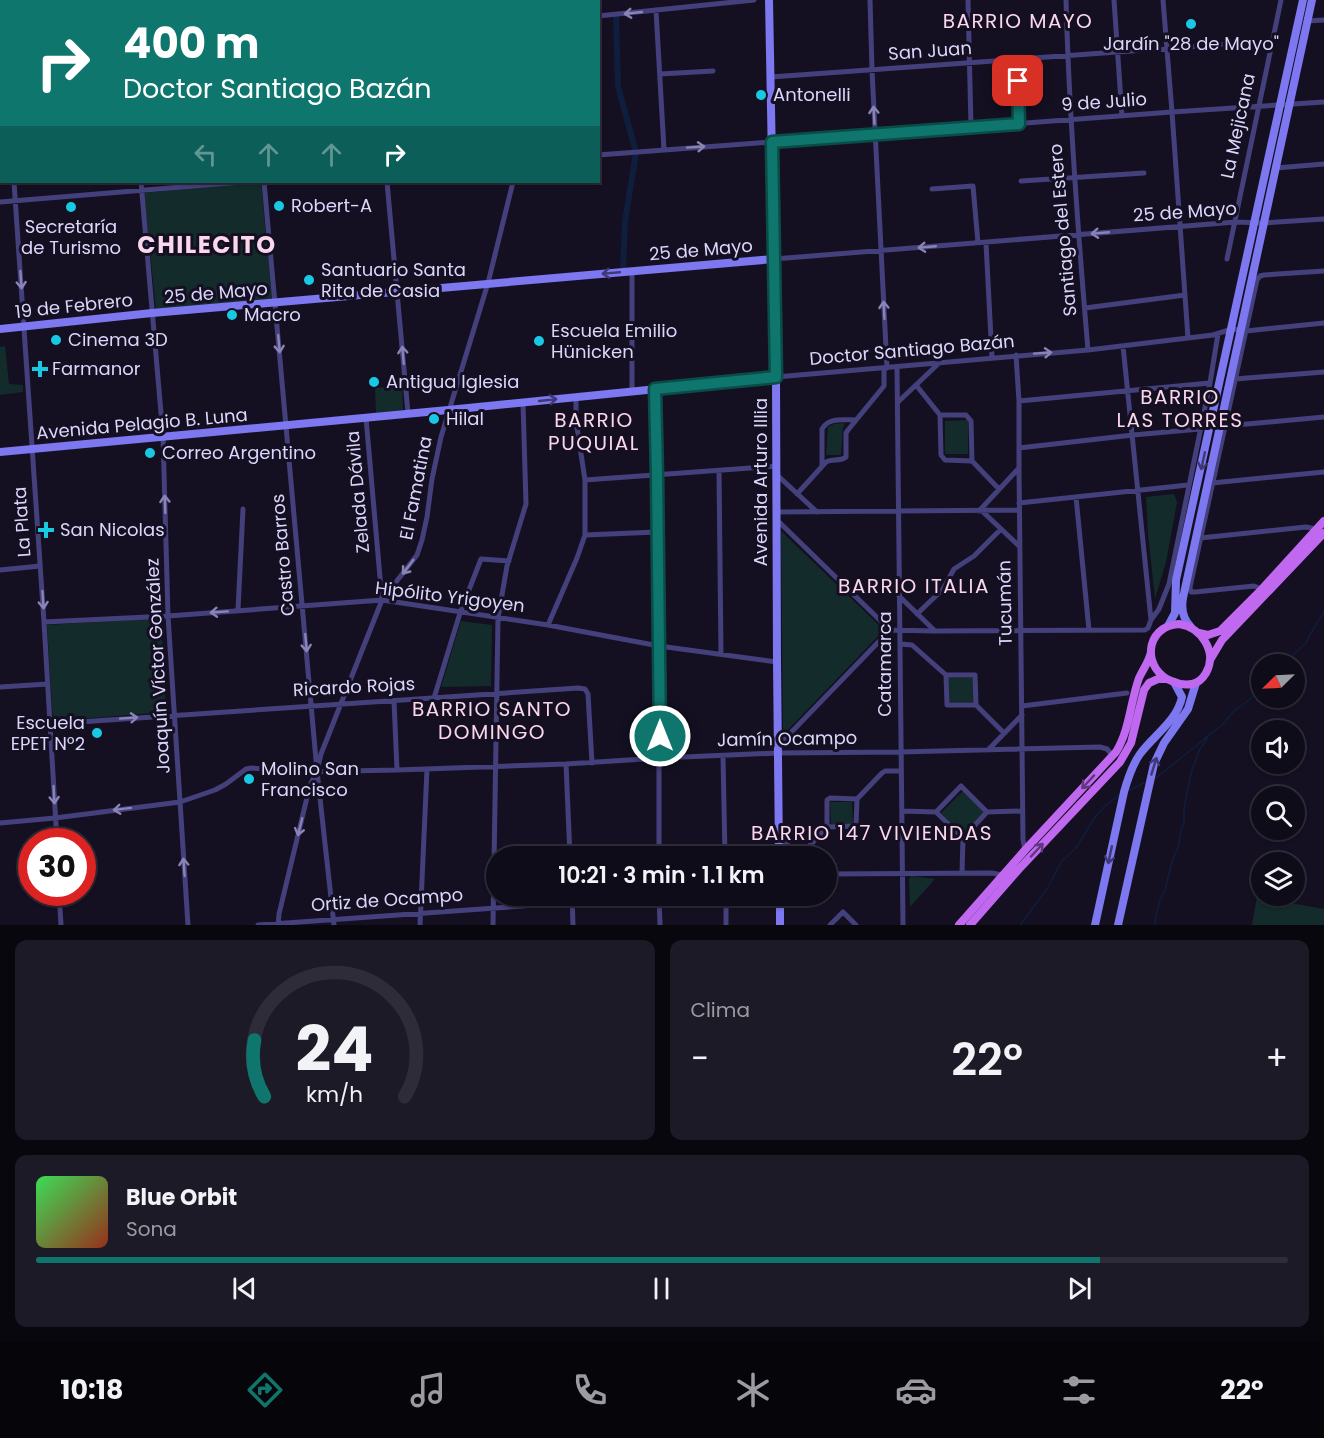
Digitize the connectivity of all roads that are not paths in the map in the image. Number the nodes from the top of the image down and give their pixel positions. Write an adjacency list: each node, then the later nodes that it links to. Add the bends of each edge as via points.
1 (753, 0): 11 (street)
2 (769, 0): 24 (main road, Avenida Arturo Illia)
3 (870, 0): 22 (street)
4 (968, 0): 20 (street)
5 (1066, 0): 18 (street, Santiago del Estero)
6 (1114, 0): 17 (street)
7 (1163, 0): 16 (street)
8 (1281, 0): 15 (street, La Mejicana)
9 (1303, 0): 26 (main road)
10 (1312, 0): 14 (main road)
11 (656, 10): 12 (street, one-way to 12); 23 (street)
12 (600, 16)
13 (1324, 20): 14 (street)
14 (1307, 21): 27 (main road)
15 (1271, 41): 16 (street, San Juan); 28 (street, La Mejicana)
16 (1167, 49): 17 (street, San Juan); 29 (street)
17 (1119, 53): 18 (street, San Juan); 30 (street)
18 (1067, 56): 19 (street, San Juan); 31 (street, Santiago del Estero)
19 (1017, 60): 20 (street, San Juan); 32 (street)
20 (970, 63): 22 (street, San Juan); 33 (street)
21 (713, 70): 23 (street)
22 (872, 70): 24 (street, San Juan); 34 (street, one-way to 22)
23 (660, 74): 36 (street)
24 (771, 76): 35 (main road, Avenida Arturo Illia)
25 (1324, 102): 27 (street, 9 de Julio)
26 (1280, 105): 27 (street, 9 de Julio); 28 (street, 9 de Julio); 55 (main road)
27 (1289, 105): 39 (main road)
28 (1258, 107): 29 (street, 9 de Julio); 54 (street, La Mejicana)
29 (1172, 112): 30 (street, 9 de Julio); 57 (street)
30 (1122, 116): 31 (street, 9 de Julio)
31 (1070, 120): 32 (street, 9 de Julio); 41 (street, Santiago del Estero)
32 (1019, 124): 33 (street, 9 de Julio)
33 (971, 127): 34 (street, 9 de Julio)
34 (875, 135): 35 (street, 9 de Julio); 61 (street)
35 (772, 142): 36 (street, 9 de Julio, one-way to 35); 62 (main road, Avenida Arturo Illia)
36 (664, 150): 37 (street, 9 de Julio)
37 (600, 155)
38 (1324, 164): 39 (street)
39 (1276, 168): 56 (main road)
40 (1144, 173): 41 (street)
41 (1074, 178): 42 (street); 58 (street, Santiago del Estero)
42 (1021, 181)
43 (14, 183): 51 (street, La Plata)
44 (141, 183): 50 (street, Joaquín Víctor González)
45 (230, 183): 50 (street)
46 (264, 183): 69 (street, Castro Barros)
47 (387, 183): 67 (street)
48 (513, 183): 66 (street, El Famatina)
49 (932, 189): 59 (street, via 974,186)
50 (142, 190): 51 (street); 71 (street, Joaquín Víctor González)
51 (15, 200): 52 (street); 73 (street, La Plata, one-way to 73)
52 (0, 202)
53 (1324, 219): 56 (street, 25 de Mayo)
54 (1234, 222): 55 (street, 25 de Mayo); 57 (street, 25 de Mayo); 63 (street, La Mejicana)
55 (1254, 223): 56 (street, 25 de Mayo); 75 (main road)
56 (1263, 223): 76 (main road)
57 (1179, 227): 58 (street, 25 de Mayo, one-way to 58); 68 (street)
58 (1078, 235): 60 (street, 25 de Mayo); 70 (street, Santiago del Estero)
59 (978, 243): 60 (street, 25 de Mayo); 61 (street, 25 de Mayo, one-way to 61)
60 (986, 243): 82 (street)
61 (881, 251): 62 (street, 25 de Mayo); 84 (street, one-way to 61)
62 (774, 259): 64 (main road, 25 de Mayo); 87 (main road, Avenida Arturo Illia)
63 (1227, 259)
64 (632, 271): 66 (main road, 25 de Mayo, one-way to 66); 92 (street)
65 (1324, 271): 76 (street, via 1260,276)
66 (488, 283): 67 (main road, 25 de Mayo); 98 (street, El Famatina)
67 (398, 292): 69 (main road, 25 de Mayo); 99 (street, one-way to 67)
68 (1185, 295): 70 (street); 78 (street)
69 (276, 302): 71 (main road, 25 de Mayo); 104 (street, Castro Barros, one-way to 104)
70 (1085, 308): 80 (street, Santiago del Estero)
71 (152, 313): 73 (main road, 19 de Febrero); 108 (street, Joaquín Víctor González)
72 (1324, 323): 76 (street)
73 (24, 327): 74 (main road, 19 de Febrero); 110 (street, La Plata)
74 (0, 329)
75 (1230, 329): 76 (street); 77 (street, Doctor Santiago Bazán); 156 (main road, one-way to 156, via 1176,580 1175,613)
76 (1243, 330): 88 (street); 160 (main road, via 1183,598 1184,617)
77 (1218, 334): 78 (street, Doctor Santiago Bazán); 89 (street)
78 (1188, 338): 79 (street, Doctor Santiago Bazán)
79 (1123, 346): 80 (street, Doctor Santiago Bazán); 93 (street)
80 (1088, 350): 81 (street, Doctor Santiago Bazán, one-way to 80)
81 (1016, 355): 82 (street, Doctor Santiago Bazán); 95 (street, Tucumán)
82 (993, 358): 83 (street, Doctor Santiago Bazán)
83 (939, 363): 85 (street, Doctor Santiago Bazán); 90 (street)
84 (886, 368): 85 (street, Doctor Santiago Bazán); 87 (street, Doctor Santiago Bazán); 103 (street, via 884,386)
85 (897, 368): 96 (street, Catamarca)
86 (1324, 372): 88 (street)
87 (776, 377): 91 (main road, Doctor Santiago Bazán); 114 (main road, Avenida Arturo Illia)
88 (1235, 379): 105 (street)
89 (1210, 383): 93 (street); 106 (street)
90 (916, 385): 96 (street); 100 (street)
91 (655, 389): 92 (main road, Doctor Santiago Bazán); 118 (street)
92 (632, 391): 94 (main road, Doctor Santiago Bazán)
93 (1128, 392): 95 (street); 107 (street)
94 (576, 397): 97 (main road, Doctor Santiago Bazán, one-way to 94); 120 (street)
95 (1019, 401): 109 (street, Tucumán)
96 (898, 402): 130 (street, Catamarca)
97 (523, 403): 98 (main road, Doctor Santiago Bazán); 141 (street, via 526,504)
98 (448, 410): 99 (main road, Doctor Santiago Bazán); 146 (street, El Famatina, one-way to 146, via 417,555)
99 (408, 413): 102 (main road, Doctor Santiago Bazán)
100 (940, 415): 112 (street, via 941,455 945,460); 112 (street, via 969,416)
101 (1324, 417): 105 (street)
102 (366, 418): 104 (main road, Doctor Santiago Bazán); 146 (street, Zelada Dávila)
103 (855, 420): 113 (street, via 846,433 846,457); 113 (street, via 833,420 824,426)
104 (286, 426): 108 (main road, Avenida Pelagio B. Luna); 147 (street, Castro Barros)
105 (1225, 426): 121 (street)
106 (1200, 429): 107 (street); 122 (street)
107 (1132, 435): 109 (street); 124 (street)
108 (163, 436): 110 (main road, Avenida Pelagio B. Luna); 151 (street, Joaquín Víctor González, one-way to 108)
109 (1019, 448): 115 (street, Tucumán)
110 (32, 449): 111 (main road, Avenida Pelagio B. Luna); 142 (street, La Plata)
111 (0, 452)
112 (972, 461): 123 (street)
113 (822, 465): 125 (street)
114 (777, 466): 116 (street); 119 (main road, Avenida Arturo Illia)
115 (1018, 468): 123 (street); 127 (street, Tucumán)
116 (719, 470): 118 (street); 166 (street)
117 (1324, 472): 121 (street)
118 (657, 475): 120 (street); 137 (street)
119 (777, 475): 125 (street); 133 (main road, Avenida Arturo Illia)
120 (585, 480): 138 (street)
121 (1212, 483): 139 (street)
122 (1188, 485): 124 (street); 153 (street, via 1168,584)
123 (999, 489): 131 (street)
124 (1137, 490): 126 (street); 153 (street)
125 (797, 494): 132 (street)
126 (1076, 496): 127 (street); 159 (street)
127 (1019, 503): 129 (street, Tucumán)
128 (243, 509): 148 (street)
129 (1019, 510): 131 (street); 140 (street, Tucumán)
130 (898, 511): 131 (street); 132 (street); 145 (street, Catamarca)
131 (980, 511): 135 (street)
132 (817, 512): 133 (street)
133 (777, 516): 157 (street); 168 (main road, Avenida Arturo Illia)
134 (1324, 521): 136 (main road)
135 (1001, 529): 140 (street); 150 (street, via 974,556 954,569 943,589)
136 (1320, 531): 139 (street, via 1306,527); 144 (main road); 167 (main road, via 1222,640)
137 (657, 532): 138 (street); 164 (street)
138 (585, 535): 155 (street)
139 (1200, 538): 144 (street, via 1191,592 1254,586)
140 (1019, 546): 161 (street, Tucumán)
141 (509, 561): 149 (street, via 481,559); 152 (street)
142 (40, 566): 143 (street); 154 (street, La Plata, one-way to 154)
143 (0, 570)
144 (1262, 589): 160 (main road, via 1220,631 1208,635)
145 (899, 596): 150 (street); 158 (street, Catamarca)
146 (382, 600): 147 (street, Hipólito Yrigoyen); 149 (street, Hipólito Yrigoyen); 178 (street, El Famatina)
147 (303, 607): 148 (street, Hipólito Yrigoyen); 179 (street, Castro Barros, one-way to 179)
148 (238, 610): 151 (street, Hipólito Yrigoyen, one-way to 151)
149 (460, 613): 152 (street, Hipólito Yrigoyen); 176 (street)
150 (917, 614): 162 (street)
151 (168, 616): 154 (street, Hipólito Yrigoyen); 182 (street, Joaquín Víctor González)
152 (498, 618): 155 (street, Hipólito Yrigoyen); 174 (street)
153 (1151, 620): 159 (street, via 1144,630)
154 (44, 622): 172 (street, La Plata)
155 (548, 625): 164 (street, Hipólito Yrigoyen)
156 (1168, 626): 160 (main road, via 1179,624); 165 (main road, via 1156,637)
157 (890, 630): 158 (street); 187 (street)
158 (899, 630): 162 (street); 163 (street, Catamarca)
159 (1089, 630): 161 (street)
160 (1195, 630): 167 (main road, via 1206,643)
161 (1021, 631): 162 (street); 181 (street, Tucumán)
162 (935, 632)
163 (900, 644): 169 (street, via 912,645); 189 (street, Catamarca)
164 (659, 646): 166 (street, Hipólito Yrigoyen); 192 (street)
165 (1151, 652): 170 (main road, via 1155,669); 191 (main road, via 1140,676 1122,741)
166 (721, 654): 168 (street, Hipólito Yrigoyen)
167 (1210, 660): 171 (main road)
168 (777, 662): 187 (main road, Avenida Arturo Illia)
169 (946, 675): 180 (street, via 975,675); 180 (street, via 947,705)
170 (1170, 680): 171 (main road); 246 (main road, one-way to 170, via 1120,762 1131,743 1149,683); 247 (main road, one-way to 247, via 1182,698 1176,712 1130,771)
171 (1196, 683): 248 (main road, one-way to 171, via 1154,764 1188,709)
172 (48, 684): 173 (street); 184 (street, La Plata)
173 (0, 687)
174 (496, 693): 176 (street, Ricardo Rojas); 193 (street, Ricardo Rojas, via 585,689); 195 (street)
175 (1127, 693): 181 (street)
176 (434, 698): 177 (street, Ricardo Rojas)
177 (394, 700): 178 (street, Ricardo Rojas); 197 (street)
178 (342, 702): 179 (street, Ricardo Rojas); 198 (street, El Famatina)
179 (312, 704): 182 (street, Ricardo Rojas); 198 (street, Castro Barros)
180 (976, 705): 185 (street)
181 (1022, 706): 183 (street, Tucumán)
182 (174, 715): 184 (street, Ricardo Rojas, one-way to 182); 201 (street, Joaquín Víctor González)
183 (1022, 715): 185 (street); 186 (street, Tucumán)
184 (50, 724): 206 (street, La Plata, one-way to 206)
185 (1004, 733): 188 (street)
186 (1022, 749): 188 (street, Jamín Ocampo); 191 (street, Jamín Ocampo, via 1100,747); 203 (street, Tucumán)
187 (778, 750): 189 (street, Jamín Ocampo); 190 (street, Jamín Ocampo); 210 (main road, Avenida Arturo Illia)
188 (988, 750): 189 (street, Jamín Ocampo)
189 (900, 752): 199 (street, Catamarca)
190 (723, 756): 192 (street, Jamín Ocampo); 214 (street)
191 (1113, 756): 218 (main road, one-way to 218)
192 (660, 758): 193 (street, Jamín Ocampo); 213 (street)
193 (592, 763): 194 (street, Jamín Ocampo)
194 (566, 764): 195 (street, Jamín Ocampo); 212 (street)
195 (496, 766): 196 (street, Jamín Ocampo); 229 (street)
196 (427, 769): 197 (street, Jamín Ocampo); 230 (street)
197 (397, 770): 198 (street, Jamín Ocampo)
198 (317, 771): 201 (street, Jamín Ocampo, via 246,769 215,790); 231 (street, Castro Barros); 232 (street, El Famatina, one-way to 232, via 310,785)
199 (901, 771): 200 (street, via 885,771); 202 (street, Catamarca)
200 (857, 799): 208 (street, via 856,826); 208 (street, via 830,798)
201 (180, 802): 206 (street, Jamín Ocampo, one-way to 206); 234 (street, Joaquín Víctor González, one-way to 201)
202 (903, 811): 204 (street); 219 (street, Catamarca)
203 (1022, 811): 205 (street); 218 (street, Tucumán)
204 (936, 812): 205 (street, via 961,786); 211 (street)
205 (987, 812): 211 (street)
206 (55, 818): 207 (street, Jamín Ocampo); 209 (street, La Plata)
207 (0, 823)
208 (827, 827): 217 (street)
209 (56, 828)
210 (779, 837): 215 (main road, Avenida Arturo Illia); 216 (street)
211 (963, 838): 220 (street)
212 (570, 846)
213 (659, 846)
214 (725, 846)
215 (779, 846)
216 (789, 846)
217 (809, 846)
218 (1025, 850): 222 (main road)
219 (903, 873): 220 (street); 221 (street); 244 (street, Catamarca)
220 (962, 873): 222 (street)
221 (837, 874)
222 (1002, 875): 245 (main road)
223 (60, 906): 233 (street)
224 (511, 906): 229 (street, Ortiz de Ocampo)
225 (572, 906): 238 (street)
226 (660, 906): 239 (street)
227 (726, 906): 240 (street)
228 (780, 906): 241 (main road)
229 (493, 908): 230 (street, Ortiz de Ocampo); 237 (street)
230 (421, 913): 231 (street, Ortiz de Ocampo); 236 (street)
231 (334, 922): 232 (street, Ortiz de Ocampo)
232 (278, 924): 235 (street, Ortiz de Ocampo)
233 (61, 925)
234 (188, 925)
235 (258, 925)
236 (420, 925)
237 (493, 925)
238 (573, 925)
239 (660, 925)
240 (726, 925)
241 (780, 925)
242 (830, 925): 243 (street, via 843,912)
243 (856, 925)
244 (903, 925)
245 (959, 925)
246 (970, 925)
247 (1095, 925)
248 (1118, 925)

